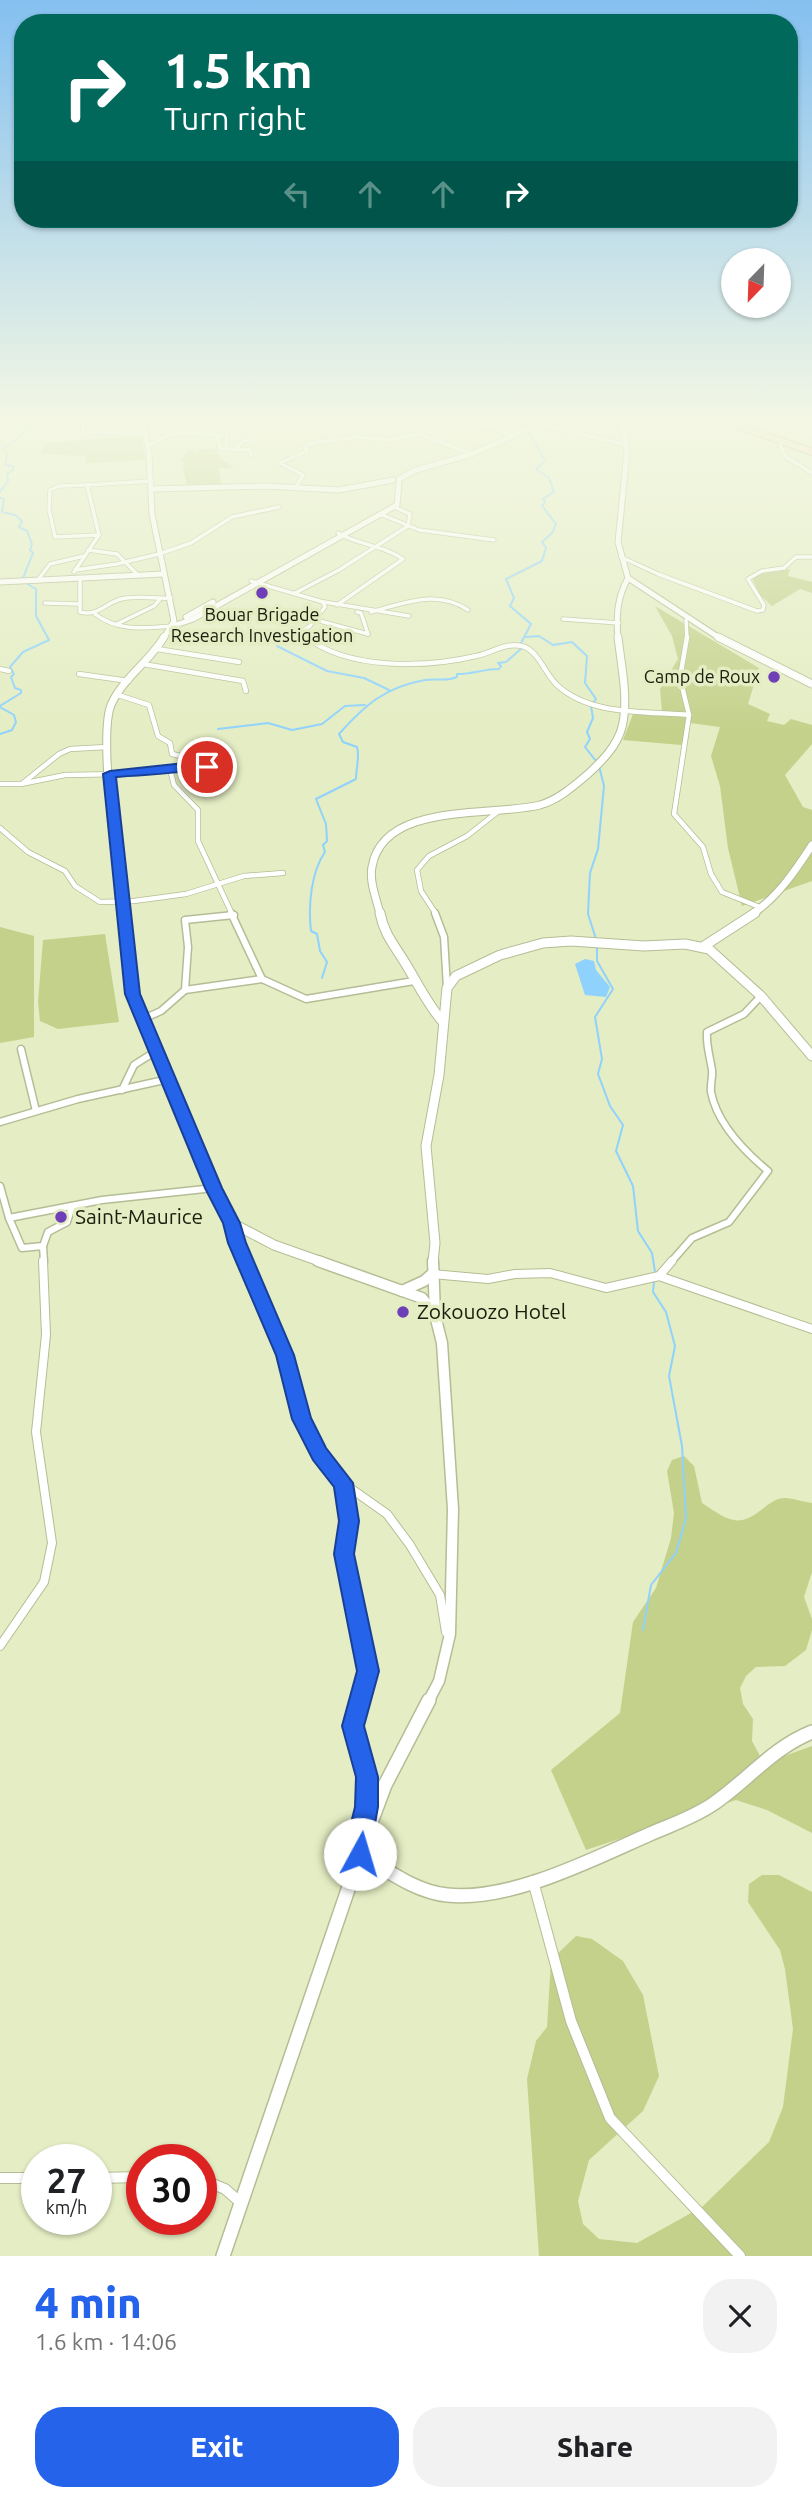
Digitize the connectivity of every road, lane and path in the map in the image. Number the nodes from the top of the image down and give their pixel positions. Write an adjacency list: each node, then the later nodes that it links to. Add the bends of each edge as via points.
1 (52, 525): 8 (street, via 55,537)
2 (97, 525): 8 (street)
3 (155, 525): 13 (street)
4 (218, 525): 13 (street, via 192,542)
5 (357, 525): 9 (street)
6 (619, 525): 15 (street)
7 (408, 526): 10 (street); 11 (street)
8 (99, 535): 12 (street)
9 (340, 535): 11 (street); 27 (street); 29 (street)
10 (494, 540)
11 (375, 547): 30 (street); 37 (street, via 403,559)
12 (88, 550): 14 (street); 17 (street, via 120,554)
13 (161, 551): 17 (street); 21 (street)
14 (84, 556): 20 (street); 26 (street, via 50,565)
15 (621, 557): 19 (street, via 757,611 764,605 748,579 762,571); 23 (street)
16 (812, 557): 19 (street, via 792,557)
17 (128, 563): 20 (street); 22 (street)
18 (795, 567): 19 (street)
19 (785, 568)
20 (75, 570): 25 (street)
21 (163, 574): 22 (street); 31 (street)
22 (138, 575): 24 (street)
23 (628, 578): 44 (street); 45 (street, via 619,600)
24 (80, 579): 25 (street); 36 (street)
25 (70, 580): 26 (street)
26 (37, 581): 28 (street)
27 (251, 581): 29 (street); 33 (street)
28 (0, 582)
29 (258, 583): 30 (street); 33 (street)
30 (295, 593): 34 (street)
31 (171, 598): 32 (street); 47 (street)
32 (160, 599): 40 (street, via 116,600); 46 (street)
33 (225, 599): 47 (street, via 193,620)
34 (323, 602): 37 (street); 43 (street, via 325,607)
35 (45, 603): 36 (street)
36 (79, 604): 40 (street, via 80,612)
37 (337, 605): 39 (street); 43 (street, via 361,613 368,634)
38 (468, 610): 39 (street, via 435,598)
39 (371, 612): 41 (street)
40 (95, 614): 46 (street)
41 (409, 616)
42 (563, 619): 45 (street)
43 (316, 620): 58 (street, via 302,631 306,639 363,662 439,662 478,656 506,645 529,648 568,694 590,706)
44 (687, 620): 55 (street, via 756,660); 59 (street, via 680,678)
45 (619, 623): 58 (street)
46 (117, 624): 47 (street, via 135,628)
47 (177, 624): 48 (street)
48 (157, 649): 49 (street); 50 (street)
49 (239, 662)
50 (143, 664): 54 (street); 56 (street, via 239,680)
51 (0, 669): 52 (street)
52 (9, 671)
53 (79, 674): 54 (street)
54 (129, 681): 57 (street)
55 (812, 684)
56 (246, 691)
57 (118, 695): 60 (street, via 108,712); 61 (street, via 149,705 158,736 170,743 172,754 210,763 207,767)
58 (623, 709): 59 (street); 65 (street, via 617,742 573,789 540,805)
59 (689, 715): 71 (street, via 674,814 703,847 722,892)
60 (107, 747): 62 (street); 63 (street, via 59,754)
61 (170, 769): 62 (street); 69 (street, via 174,785 198,810 198,841)
62 (110, 774): 63 (street, via 65,775); 70 (street)
63 (21, 784): 64 (street)
64 (0, 785)
65 (500, 810): 75 (street, via 441,816 408,826 389,836 374,859 373,878 384,929); 76 (street, via 467,836 429,856 416,870 423,896 444,936)
66 (0, 828): 70 (street, via 28,852 65,871 75,886 100,902)
67 (812, 845): 71 (street)
68 (283, 873): 69 (street)
69 (218, 883): 70 (street, via 186,894); 72 (street)
70 (122, 902): 79 (street, via 128,972)
71 (762, 908): 73 (street)
72 (234, 915): 74 (street); 77 (street, via 185,920)
73 (704, 946): 76 (street, via 543,943 477,964 456,976); 78 (street)
74 (262, 979): 75 (street, via 306,999); 77 (street)
75 (414, 981): 80 (street)
76 (447, 988): 80 (street)
77 (185, 990): 79 (street, via 161,1011)
78 (761, 996): 83 (street); 95 (street, via 751,1012 707,1032 705,1044 716,1107 740,1146 768,1171 729,1222 692,1238)
79 (143, 1019): 82 (street)
80 (443, 1022): 94 (street, via 426,1146 435,1243)
81 (21, 1049): 86 (street)
82 (156, 1051): 84 (street); 85 (street, via 134,1065)
83 (812, 1056)
84 (169, 1079): 85 (street); 89 (street)
85 (122, 1090): 86 (street)
86 (36, 1111): 87 (street)
87 (0, 1122)
88 (0, 1186): 91 (street)
89 (214, 1188): 90 (street); 92 (street)
90 (72, 1206): 91 (street); 93 (street, via 67,1222 48,1232)
91 (9, 1218): 93 (street, via 22,1248)
92 (232, 1223): 96 (street, via 274,1245); 99 (street, via 285,1355 302,1419 319,1454)
93 (43, 1246): 101 (street, via 46,1335 36,1432 52,1543 44,1582)
94 (432, 1273): 95 (street, via 488,1279 550,1273 606,1289); 96 (street); 97 (street)
95 (659, 1276): 98 (street)
96 (402, 1291): 97 (street, via 422,1298)
97 (435, 1315): 100 (street, via 443,1343 453,1509)
98 (812, 1329)
99 (343, 1483): 100 (street, via 387,1514 410,1545 440,1595); 103 (street, via 349,1521 344,1554 368,1671 353,1726 367,1777)
100 (449, 1645): 103 (street, via 435,1691 385,1785)
101 (0, 1646)
102 (812, 1732): 104 (street, via 794,1737 726,1797 704,1810)
103 (360, 1854): 104 (street, via 444,1895 466,1897); 108 (street)
104 (533, 1881): 110 (street, via 571,2021 610,2118)
105 (0, 2178): 106 (street)
106 (21, 2178)
107 (217, 2186): 108 (street)
108 (242, 2203): 109 (street)
109 (223, 2256)
110 (740, 2256)

